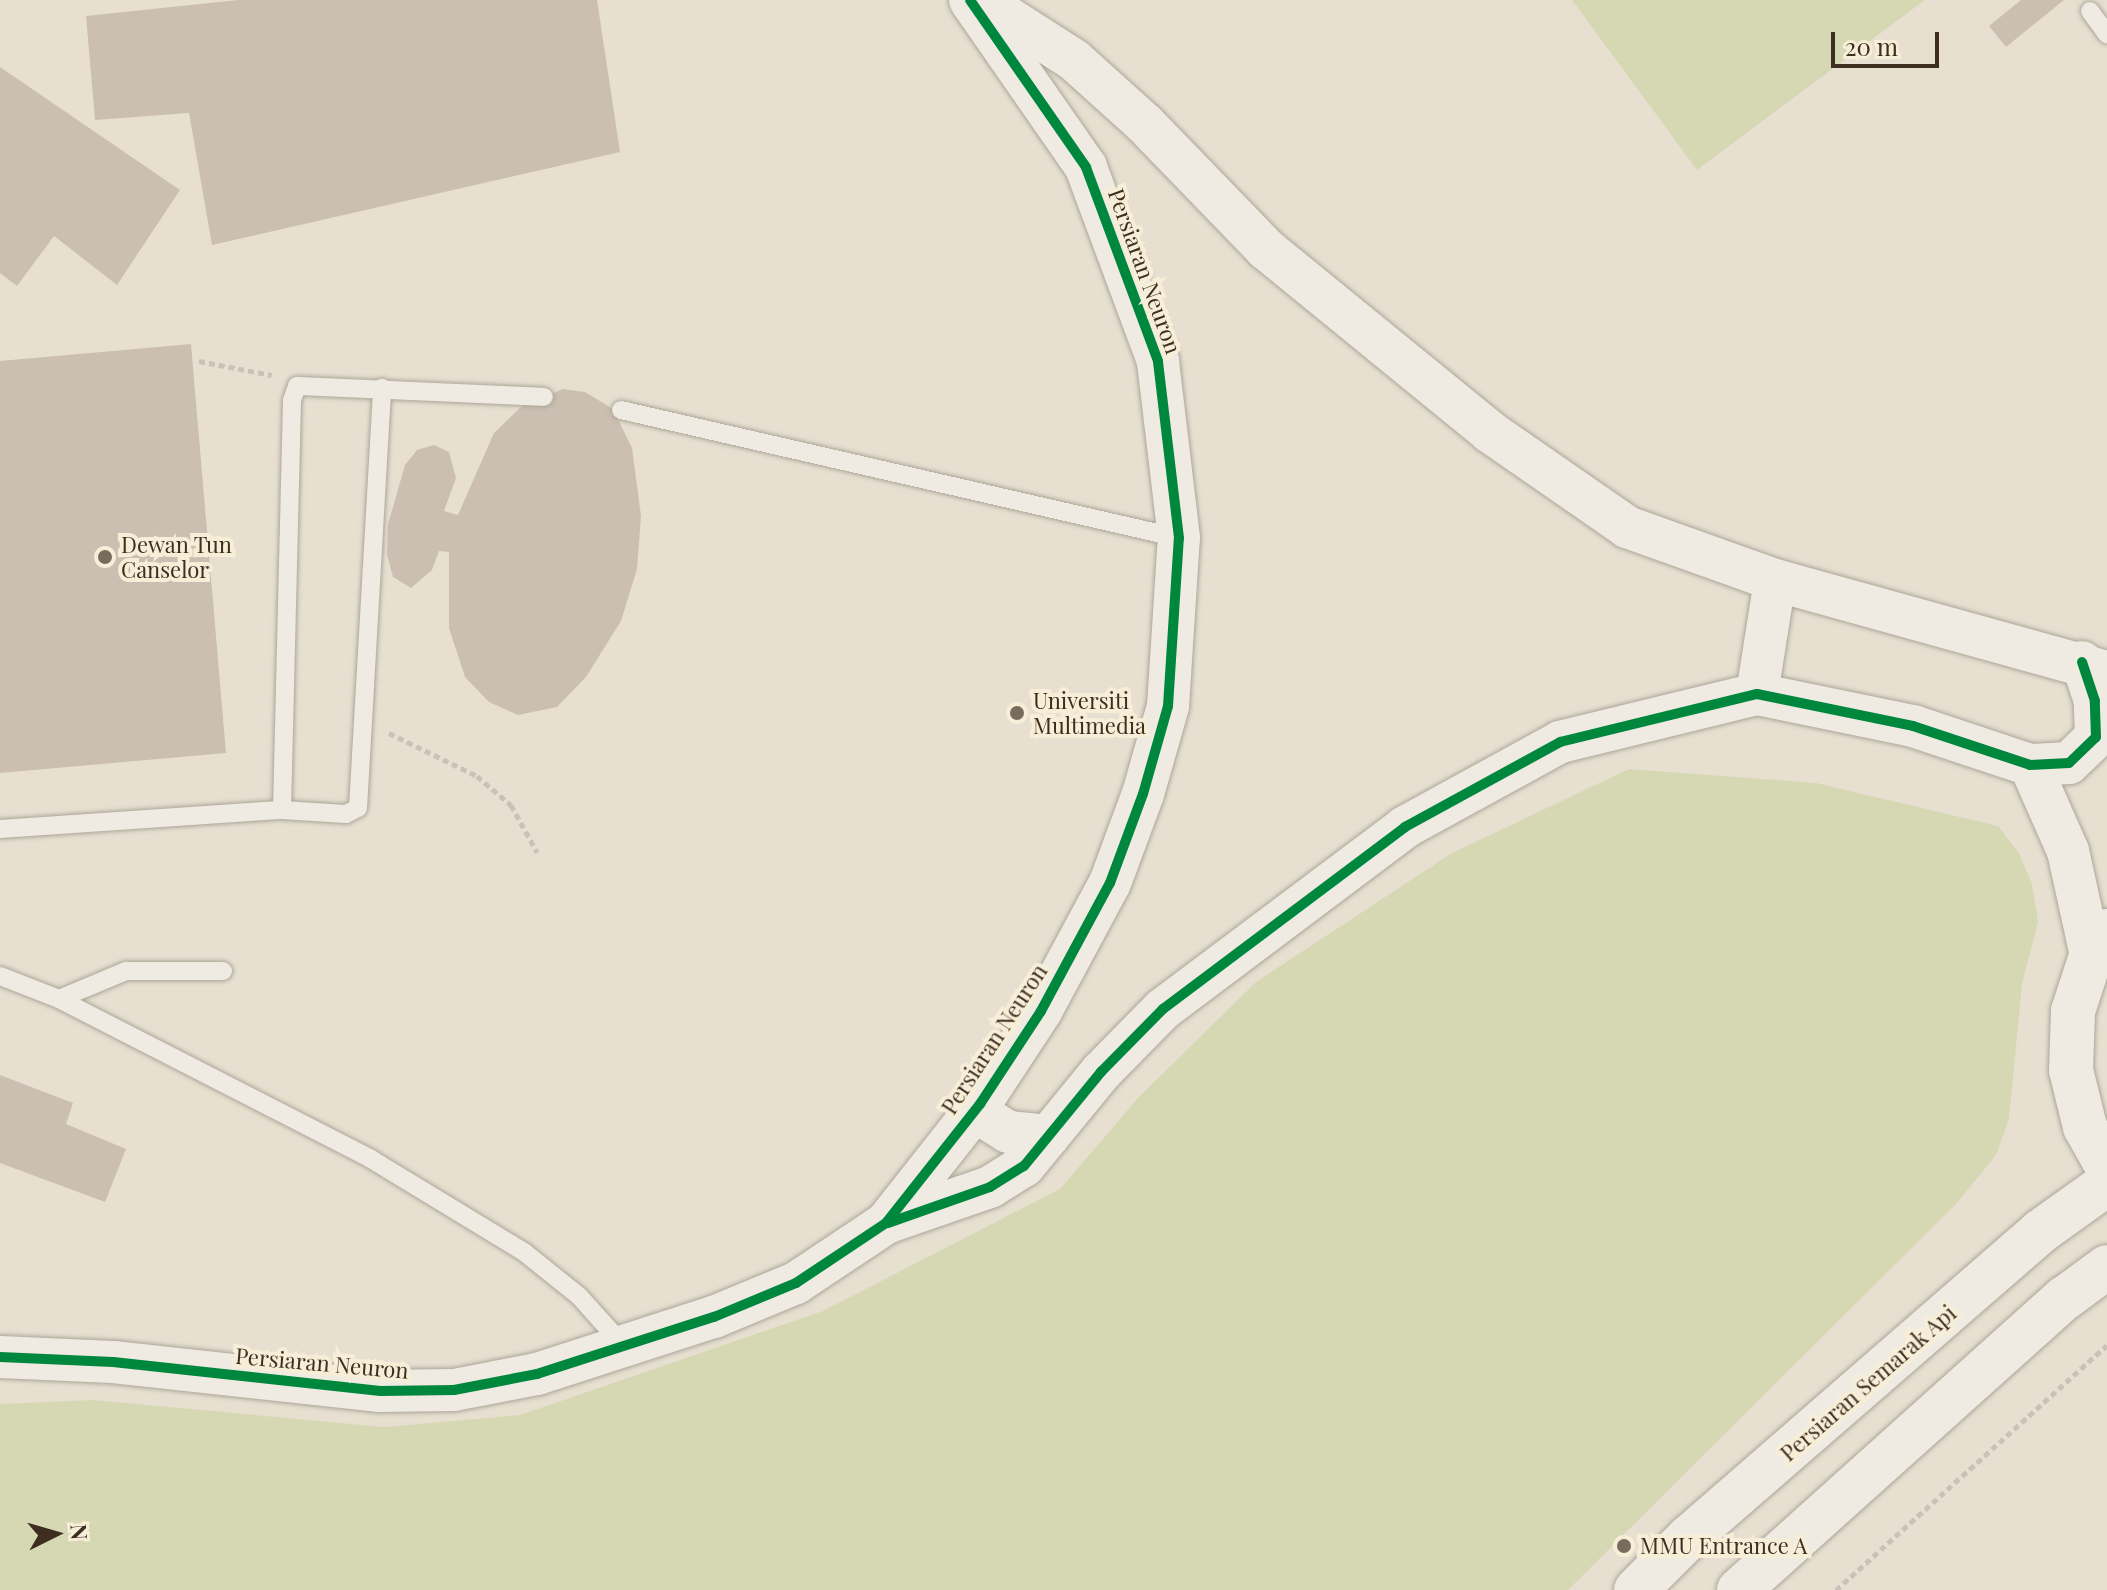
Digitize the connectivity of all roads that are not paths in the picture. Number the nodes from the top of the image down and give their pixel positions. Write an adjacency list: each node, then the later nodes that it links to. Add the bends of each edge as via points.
1 (970, 0): 6 (street, Persiaran Neuron)
2 (981, 0): 5 (street, via 1074,60)
3 (2090, 11): 4 (lane)
4 (2107, 34)
5 (1145, 124): 6 (street, via 1102,140); 11 (street, via 1266,249 1490,432 1627,527)
6 (1086, 167): 10 (street, Persiaran Neuron, via 1158,361)
7 (382, 388): 8 (lane); 15 (lane, via 358,808 346,814); 15 (lane, via 311,383 297,386 292,400)
8 (544, 397)
9 (621, 410): 10 (lane)
10 (1179, 538): 21 (street, Persiaran Neuron, via 1168,706 1143,794 1103,896 1041,1011)
11 (1775, 580): 12 (street); 13 (street)
12 (2094, 667): 14 (street, via 2096,737 2069,763)
13 (1757, 694): 14 (street, via 1913,726); 22 (street, via 1560,742 1405,827 1163,1009 1101,1072)
14 (2030, 765): 17 (street, via 2068,851)
15 (282, 810): 16 (lane)
16 (0, 829)
17 (2099, 943): 23 (main road, via 2073,1011 2071,1070 2085,1127)
18 (223, 971): 20 (lane, via 126,971)
19 (0, 976): 20 (lane)
20 (59, 999): 27 (lane, via 371,1159 524,1252 579,1296)
21 (980, 1104): 22 (street, via 989,1120 1008,1132); 25 (street, Persiaran Neuron)
22 (1049, 1136): 25 (street, via 1024,1166 990,1187)
23 (2107, 1166)
24 (2107, 1184): 29 (main road, Persiaran Semarak Api, via 2041,1231 1689,1537)
25 (886, 1223): 27 (street, Persiaran Neuron, via 796,1283)
26 (2107, 1267): 30 (main road, via 2065,1298)
27 (624, 1346): 28 (street, Persiaran Neuron, via 537,1374 454,1390 380,1391 113,1362)
28 (0, 1357)
29 (1636, 1590)
30 (1739, 1590)

